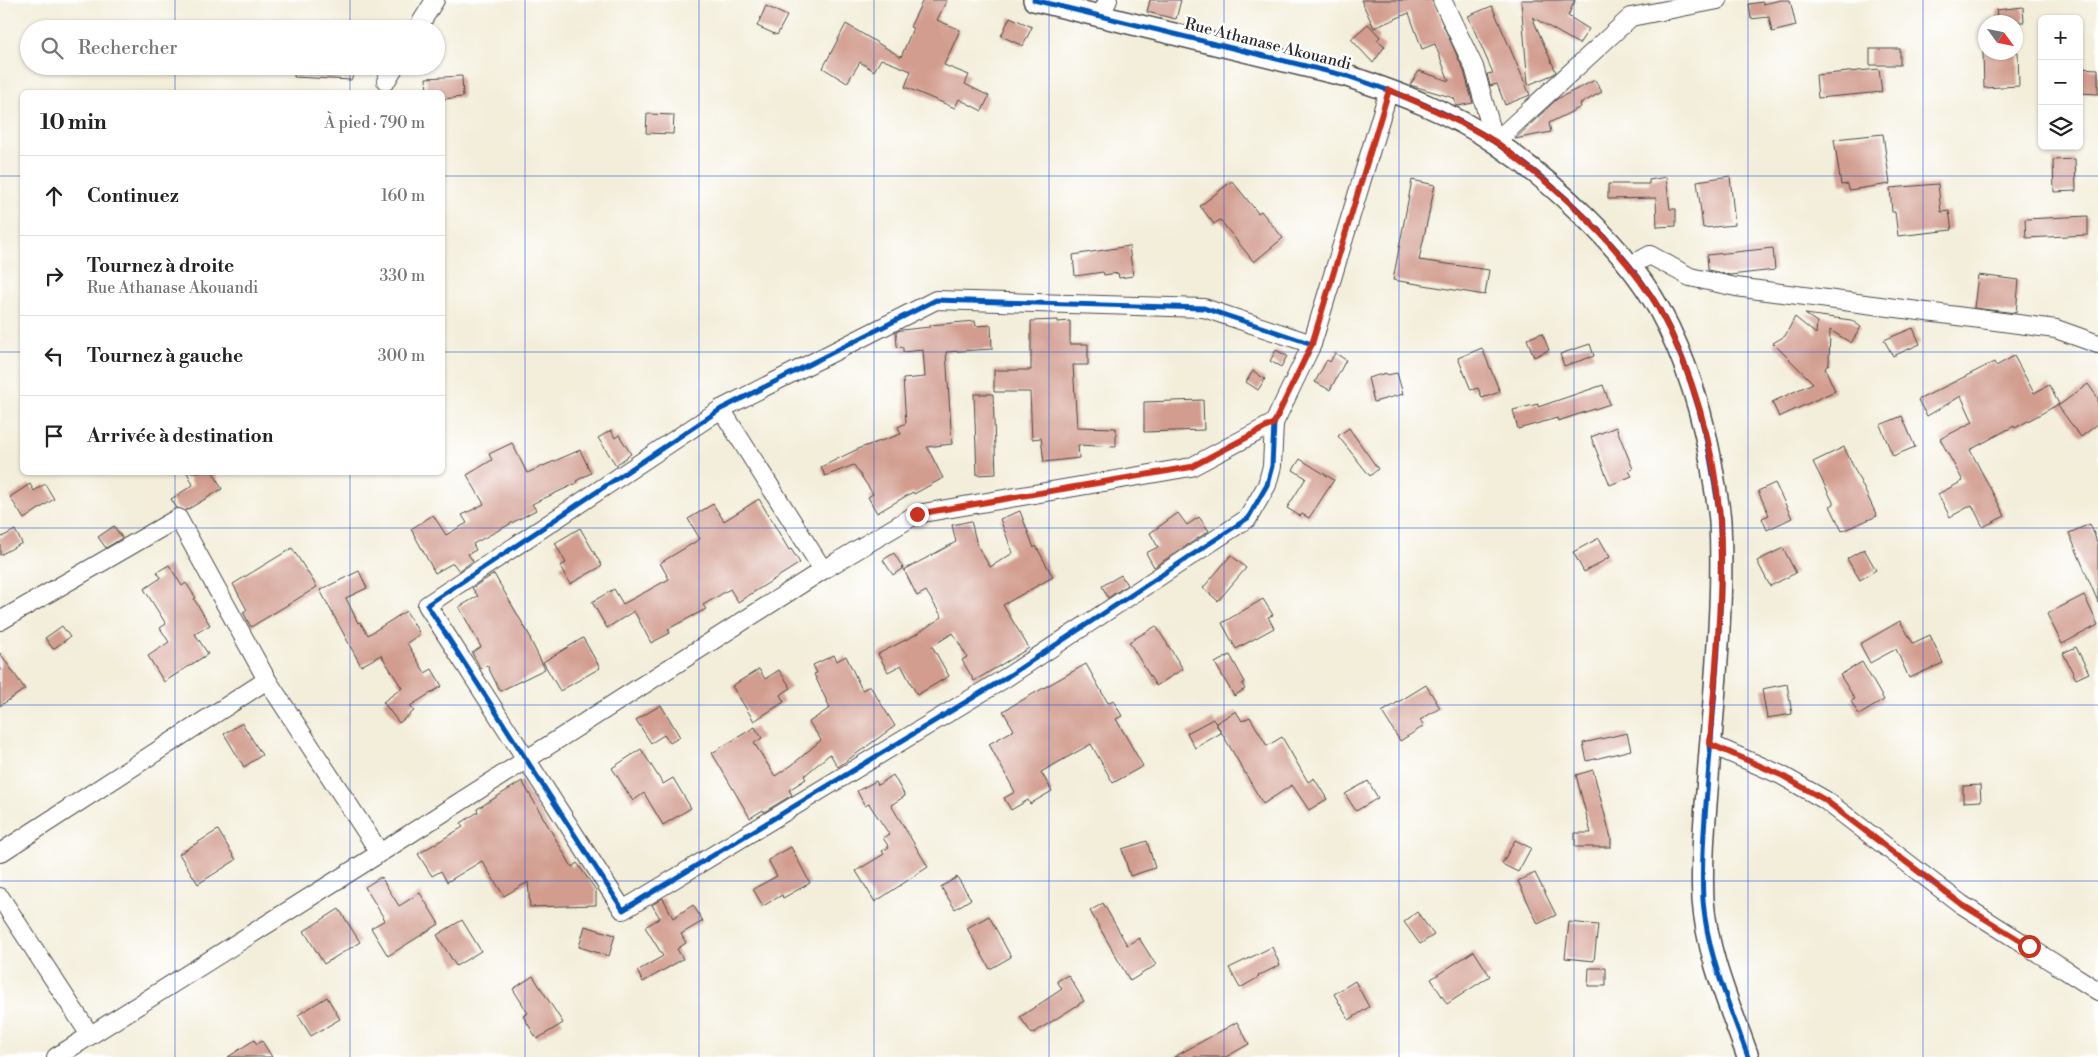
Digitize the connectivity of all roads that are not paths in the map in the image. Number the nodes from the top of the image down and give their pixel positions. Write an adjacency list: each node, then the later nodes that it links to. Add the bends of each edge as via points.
1 (435, 0): 6 (street)
2 (1034, 0): 5 (street, Rue Athanase Akouandi)
3 (1442, 0): 10 (street, via 1474,67)
4 (1718, 0): 10 (street, via 1631,17)
5 (1104, 8): 9 (street, Rue Athanase Akouandi)
6 (423, 20)
7 (390, 75): 8 (street)
8 (386, 81)
9 (1389, 90): 10 (street, Rue Athanase Akouandi, via 1446,114); 12 (street)
10 (1495, 142): 11 (street, Rue Athanase Akouandi, via 1553,186)
11 (1629, 266): 13 (street, via 1650,255 1690,277 1736,287 2056,329); 19 (street, Rue Athanase Akouandi, via 1658,307 1682,358 1700,410 1710,455 1720,519 1719,604)
12 (1312, 344): 14 (street, via 1204,308 936,300); 15 (street)
13 (2098, 344)
14 (721, 409): 16 (street); 20 (street, via 427,605)
15 (1274, 423): 16 (street, via 1191,467 917,514); 20 (street, via 1272,466 1267,485 1248,518 1007,677 623,910)
16 (824, 570): 20 (street)
17 (0, 621): 18 (street, via 178,518)
18 (267, 680): 21 (street); 22 (street)
19 (1710, 744): 24 (street, via 1781,775 1825,800 1961,904); 27 (street, Rue Athanase Akouandi, via 1703,841 1704,902 1712,958)
20 (526, 759): 22 (street)
21 (0, 853)
22 (380, 853): 25 (street)
23 (0, 897): 25 (street)
24 (2098, 991)
25 (90, 1035): 26 (street)
26 (56, 1057)
27 (1748, 1057)

